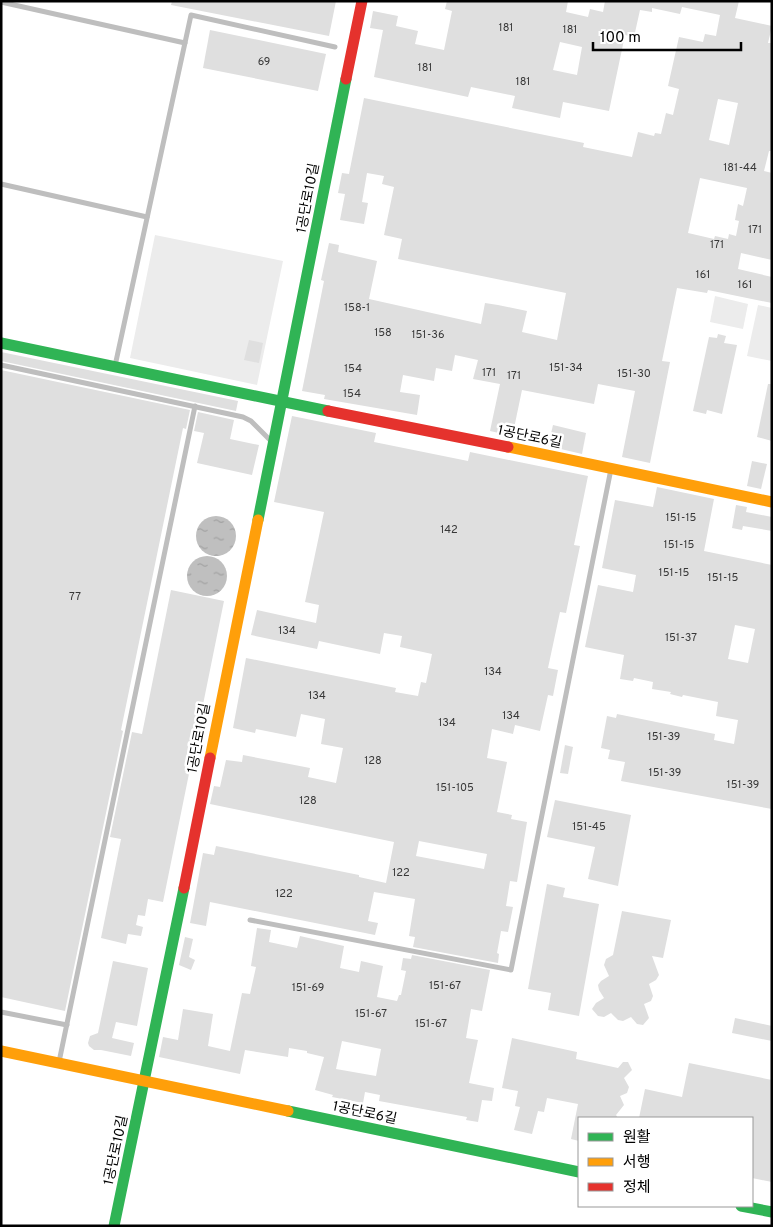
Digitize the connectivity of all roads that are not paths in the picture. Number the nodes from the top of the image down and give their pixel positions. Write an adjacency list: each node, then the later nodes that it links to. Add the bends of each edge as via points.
1 (362, 1): 10 (street, 1공단로10길)
2 (1, 2): 3 (lane)
3 (185, 43): 4 (lane, via 191,16); 6 (lane)
4 (335, 47)
5 (1, 184): 6 (lane)
6 (147, 217): 9 (lane)
7 (1, 343): 9 (street)
8 (1, 365): 11 (lane)
9 (115, 366): 10 (street)
10 (282, 401): 12 (street, 1공단로10길); 13 (street, 1공단로6길)
11 (195, 406): 12 (lane, via 243,417); 17 (lane)
12 (272, 442): 20 (street, 1공단로10길)
13 (611, 468): 14 (street, 1공단로6길); 15 (lane, via 511,970)
14 (772, 502)
15 (250, 920)
16 (1, 1012): 17 (lane)
17 (67, 1025): 19 (lane)
18 (1, 1050): 19 (street)
19 (59, 1063): 20 (street)
20 (145, 1081): 21 (street, 1공단로6길); 24 (street, 1공단로10길)
21 (578, 1172)
22 (746, 1207): 23 (street)
23 (772, 1212)
24 (114, 1226)

